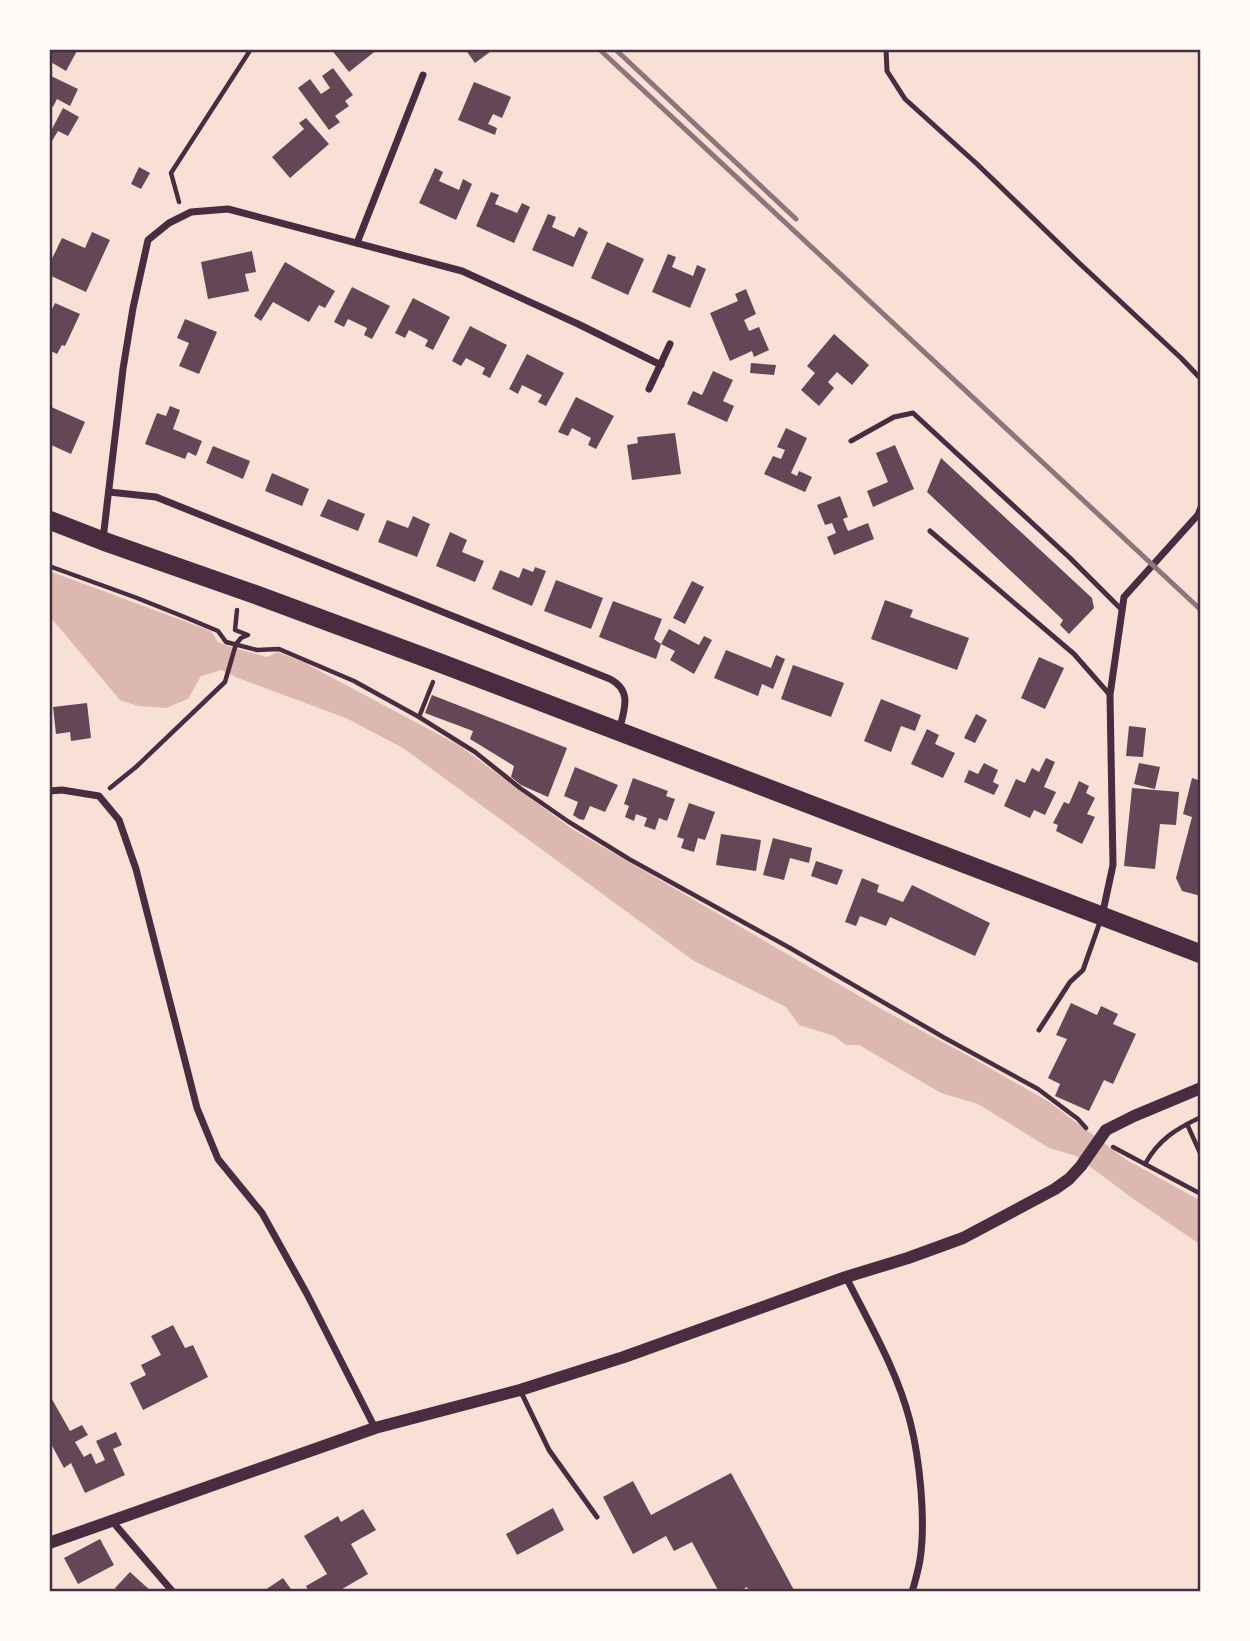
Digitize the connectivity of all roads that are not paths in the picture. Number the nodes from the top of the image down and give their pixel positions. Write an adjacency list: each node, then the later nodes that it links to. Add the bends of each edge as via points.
1 (886, 49): 6 (lane, via 887,71 905,99)
2 (423, 75): 3 (street)
3 (357, 243): 5 (street, via 462,271); 9 (street, via 228,209 191,212 148,240 122,369)
4 (670, 344): 5 (street)
5 (661, 365): 7 (street)
6 (1201, 379)
7 (649, 389)
8 (851, 441): 15 (lane, via 894,416 913,412)
9 (109, 492): 14 (street); 17 (street, via 156,497 610,679 625,694)
10 (1201, 505): 11 (lane)
11 (1196, 517): 15 (street, via 1124,597)
12 (49, 520): 14 (highway)
13 (930, 531): 16 (lane, via 1074,654)
14 (103, 541): 17 (highway)
15 (1122, 610): 16 (street)
16 (1110, 695): 19 (street, via 1113,864)
17 (619, 731): 19 (highway)
18 (49, 791): 25 (street, via 99,796 118,820 136,869 197,1108 218,1159 261,1213)
19 (1102, 916): 20 (highway); 21 (lane, via 1083,970)
20 (1200, 955)
21 (1039, 1030)
22 (1201, 1087): 23 (street, via 1105,1130 1081,1166 1055,1189 963,1238)
23 (846, 1277): 24 (street); 30 (street, via 893,1373 909,1420 922,1512 920,1560)
24 (520, 1390): 25 (street); 26 (lane, via 549,1450)
25 (375, 1428): 27 (street)
26 (597, 1517)
27 (111, 1520): 28 (street); 29 (street)
28 (49, 1543)
29 (173, 1592)
30 (912, 1592)

